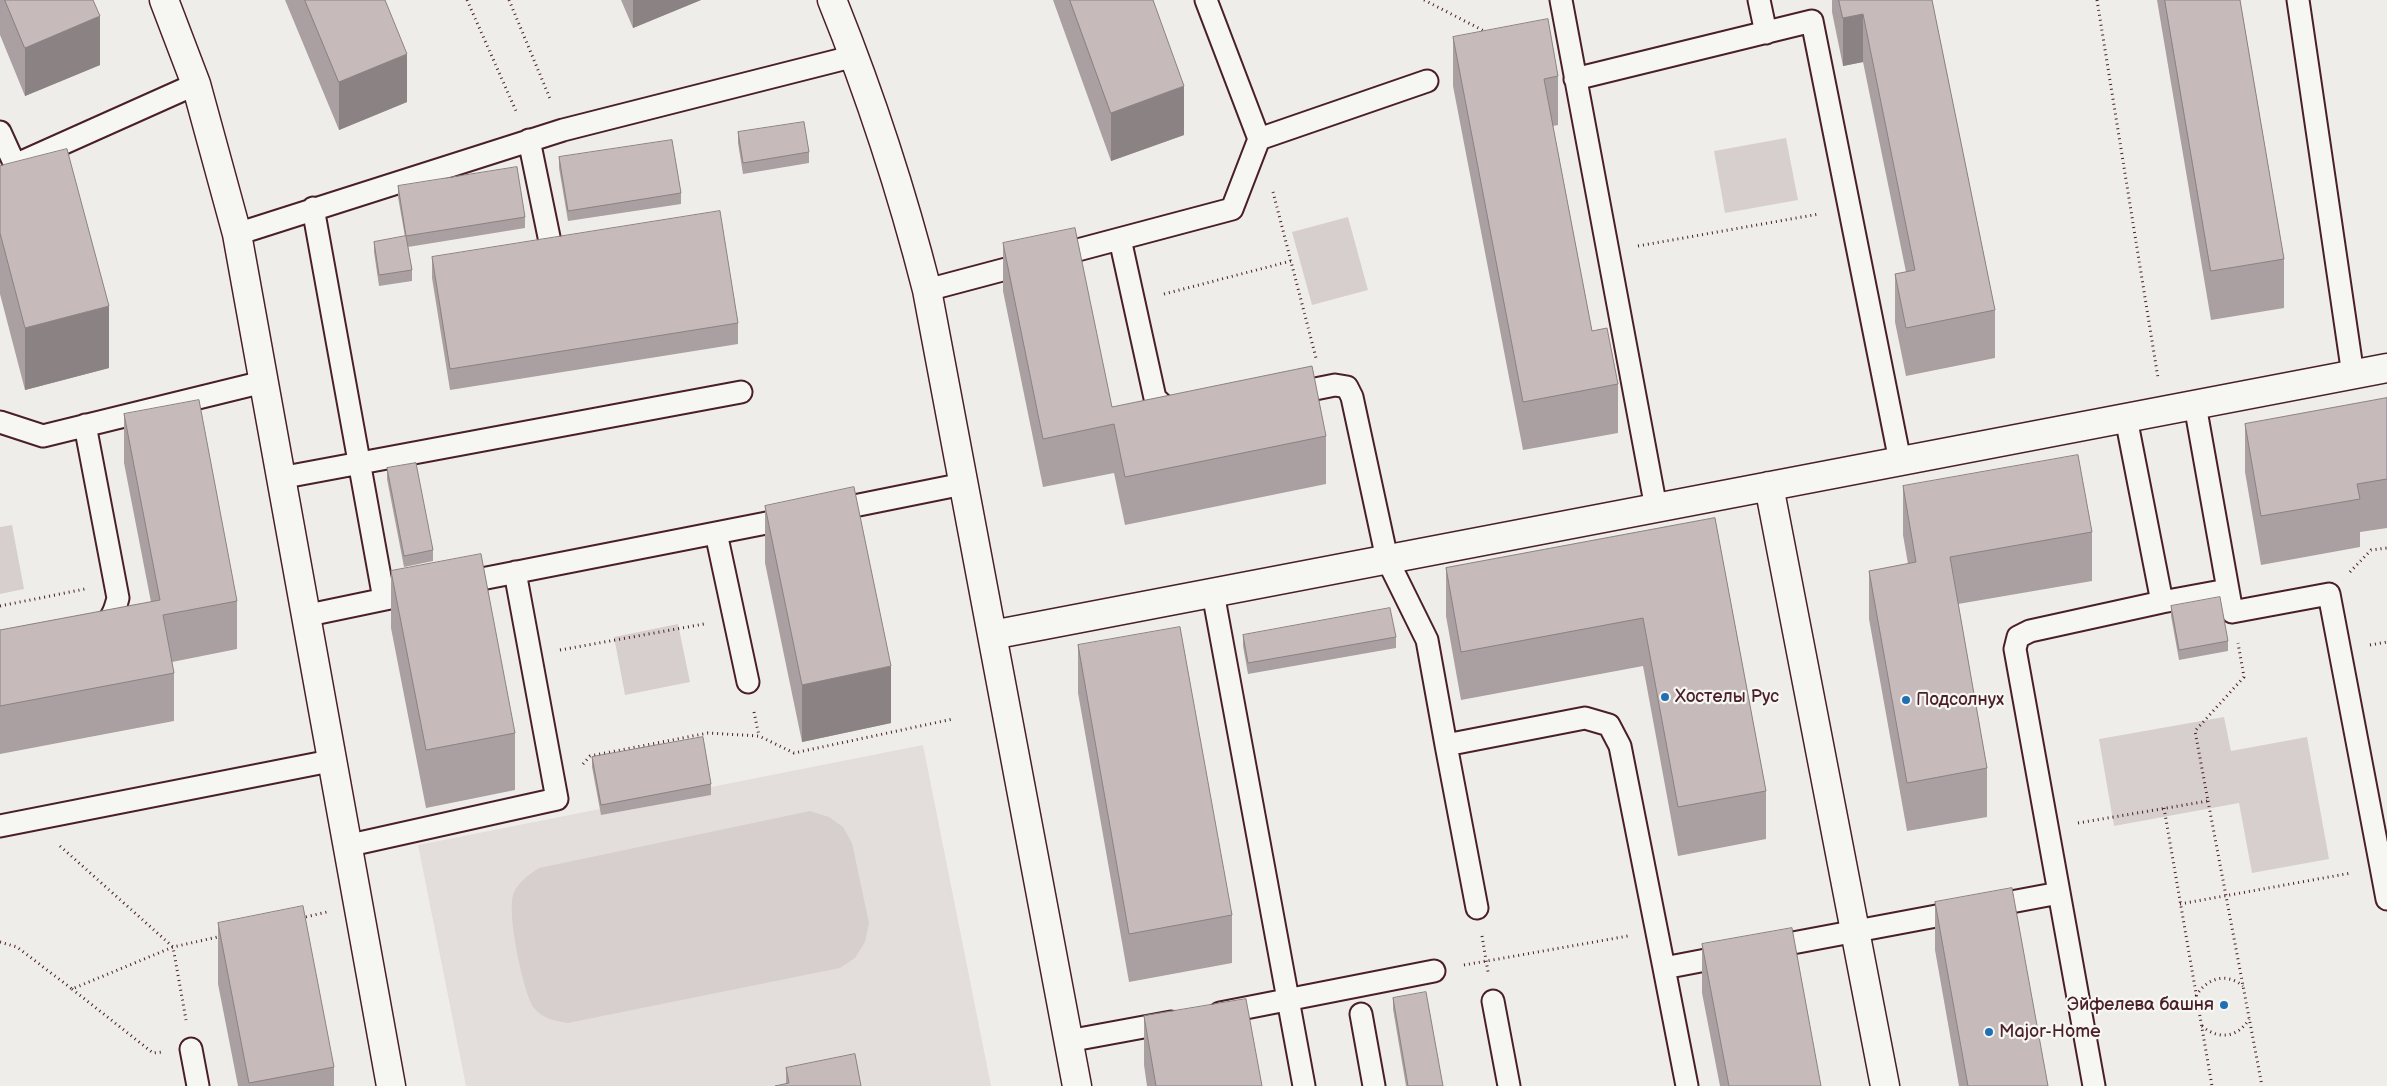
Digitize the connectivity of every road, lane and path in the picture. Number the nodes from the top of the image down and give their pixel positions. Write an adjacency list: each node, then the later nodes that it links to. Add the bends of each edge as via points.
1 (164, 0): 16 (street)
2 (467, 0): 20 (path)
3 (509, 0): 17 (path)
4 (832, 0): 13 (street)
5 (1206, 0): 19 (lane)
6 (1424, 0): 12 (path)
7 (1561, 0): 14 (lane)
8 (1759, 0): 11 (lane)
9 (2097, 0): 37 (path)
10 (2298, 0): 31 (lane)
11 (1766, 33): 14 (lane); 22 (lane, via 1812,21)
12 (1495, 36)
13 (855, 56): 17 (lane); 28 (street, via 914,237)
14 (1575, 79): 26 (lane)
15 (1427, 80): 19 (lane)
16 (196, 84): 18 (lane, via 15,165); 23 (street)
17 (563, 130): 20 (lane)
18 (0, 132)
19 (1259, 139): 25 (lane, via 1232,209); 27 (path)
20 (529, 140): 21 (lane); 24 (lane)
21 (313, 208): 23 (lane); 43 (lane)
22 (1850, 209): 26 (path); 42 (lane)
23 (236, 234): 32 (street)
24 (549, 237)
25 (1120, 239): 28 (lane); 29 (lane)
26 (1608, 251): 47 (lane)
27 (1290, 261): 29 (path); 33 (path)
28 (927, 290): 45 (street)
29 (1134, 302): 38 (lane, via 1155,398 1170,412)
30 (2387, 368): 31 (street)
31 (2353, 375): 36 (street)
32 (263, 382): 41 (lane); 44 (street)
33 (1324, 387): 35 (lane); 50 (lane, via 1347,387 1352,397)
34 (741, 392): 43 (lane)
35 (1275, 397)
36 (2196, 404): 37 (street); 53 (lane)
37 (2164, 411): 39 (street)
38 (1198, 413)
39 (2126, 418): 42 (street); 57 (lane)
40 (0, 422): 41 (lane, via 43,436)
41 (85, 425): 52 (lane)
42 (1900, 461): 46 (street)
43 (360, 463): 44 (lane); 56 (lane)
44 (280, 478): 60 (street)
45 (963, 484): 48 (lane); 63 (street)
46 (1769, 486): 47 (street); 85 (street)
47 (1656, 508): 50 (street)
48 (716, 533): 51 (lane); 61 (lane)
49 (2387, 548): 55 (path, via 2372,550)
50 (1388, 559): 54 (street); 67 (lane, via 1427,640)
51 (515, 572): 56 (lane); 64 (lane)
52 (116, 582): 58 (path); 62 (lane, via 118,598 114,614 101,626)
53 (2227, 590): 57 (lane); 59 (lane)
54 (1213, 593): 63 (street); 95 (lane)
55 (2329, 594): 59 (lane); 76 (lane)
56 (384, 599): 60 (lane)
57 (2162, 602): 74 (lane, via 2030,631 2018,637 2014,649)
58 (0, 606)
59 (2232, 612): 70 (path, via 2244,677 2195,731)
60 (304, 616): 68 (street)
61 (734, 618): 64 (path); 65 (lane)
62 (82, 630)
63 (992, 635): 100 (street)
64 (530, 655): 69 (lane)
65 (748, 682)
66 (953, 719): 69 (path, via 794,753 759,736 708,733 590,756)
67 (1446, 744): 82 (lane); 84 (lane, via 1585,718 1609,725 1620,746)
68 (330, 761): 72 (lane); 75 (street)
69 (557, 799): 75 (lane)
70 (2208, 801): 71 (path); 78 (path)
71 (2164, 808): 74 (path); 80 (path)
72 (30, 820): 73 (lane); 88 (path)
73 (0, 826)
74 (2048, 828): 77 (lane)
75 (346, 846): 81 (street)
76 (2384, 866): 78 (path); 79 (lane)
77 (2059, 892): 85 (lane); 110 (lane)
78 (2226, 896): 80 (path); 92 (path)
79 (2387, 899)
80 (2180, 904): 94 (path)
81 (357, 905): 83 (path); 103 (street)
82 (1476, 908): 89 (path)
83 (299, 918)
84 (1656, 931): 89 (path); 90 (lane)
85 (1855, 931): 90 (lane); 109 (street)
86 (231, 934): 88 (path)
87 (0, 942): 93 (path, via 18,947)
88 (173, 947): 93 (path); 101 (path)
89 (1486, 961): 91 (path); 96 (path)
90 (1664, 968): 108 (lane)
91 (1434, 971): 95 (lane)
92 (2243, 986): 94 (path, via 2224,977 2211,980 2200,988); 98 (path)
93 (72, 990): 101 (path, via 152,1053)
94 (2196, 996): 99 (path)
95 (1288, 1000): 100 (lane); 105 (lane)
96 (1493, 1001): 107 (lane)
97 (1361, 1014): 106 (lane)
98 (2249, 1018): 99 (path, via 2235,1034 2222,1036 2210,1033); 112 (path)
99 (2202, 1026): 111 (path)
100 (1068, 1041): 104 (street)
101 (191, 1049): 102 (lane)
102 (198, 1086)
103 (390, 1086)
104 (1076, 1086)
105 (1304, 1086)
106 (1374, 1086)
107 (1509, 1086)
108 (1687, 1086)
109 (1885, 1086)
110 (2094, 1086)
111 (2212, 1086)
112 (2262, 1086)

